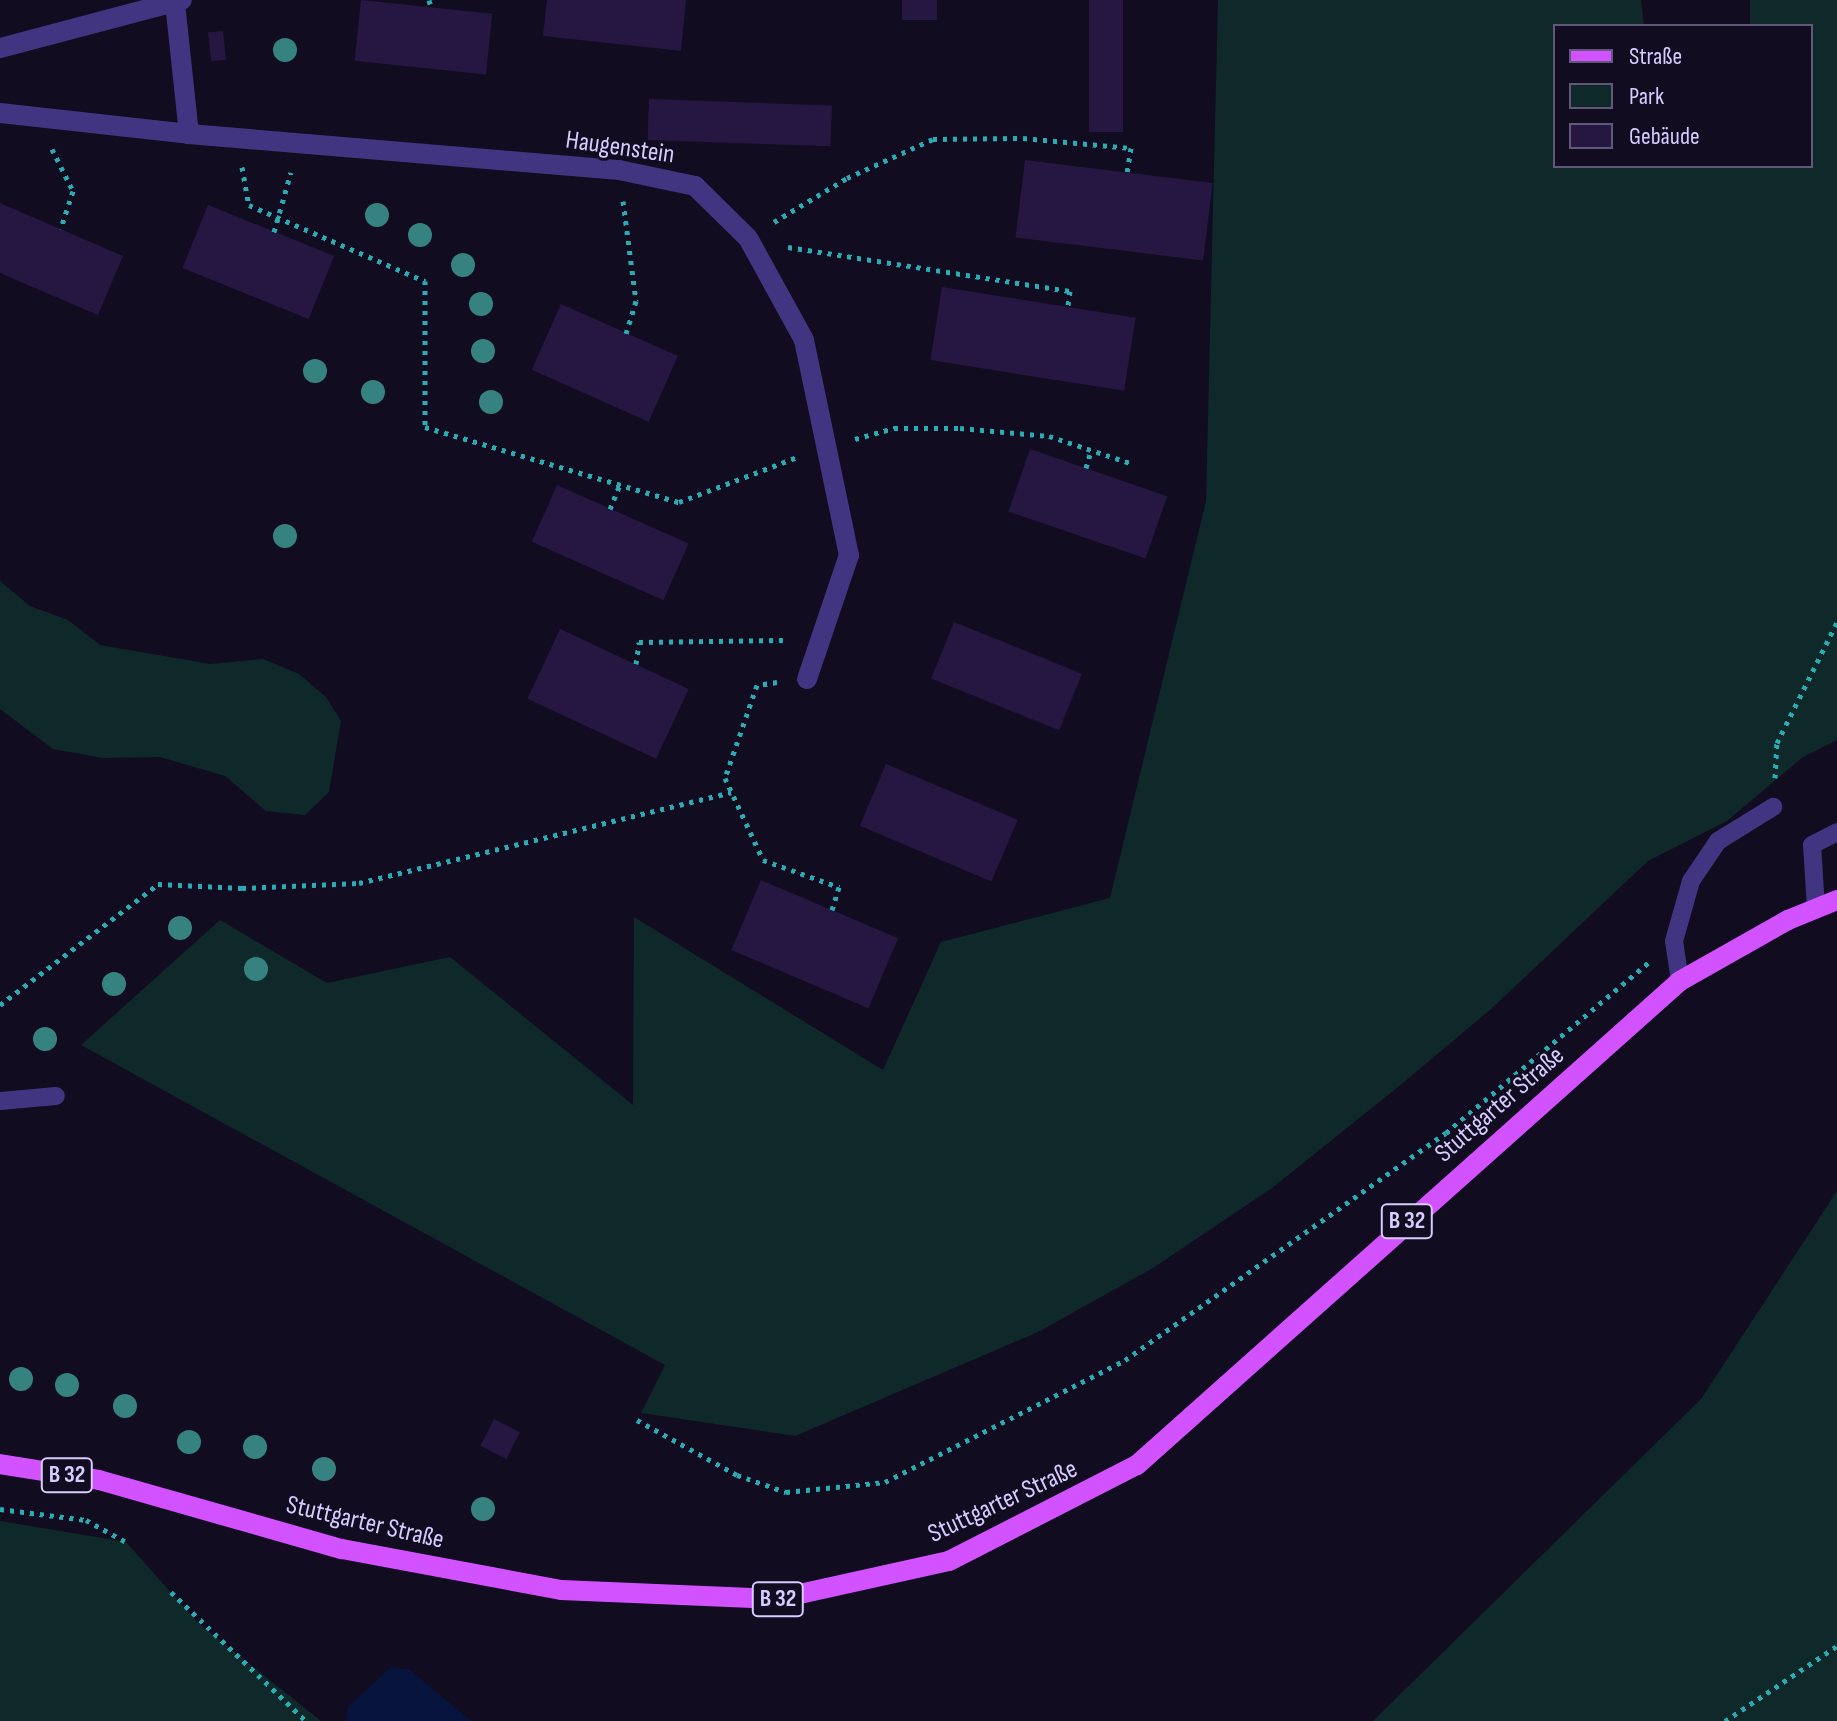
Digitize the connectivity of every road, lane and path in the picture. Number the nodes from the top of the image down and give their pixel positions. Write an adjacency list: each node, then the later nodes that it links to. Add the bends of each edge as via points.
1 (429, 0): 3 (path)
2 (179, 1): 4 (street); 7 (street)
3 (431, 7)
4 (0, 48)
5 (0, 113): 6 (street, Haugenstein)
6 (37, 117): 7 (street, Haugenstein); 13 (path, via 73,191)
7 (189, 134): 8 (street, Haugenstein)
8 (237, 139): 9 (street, Haugenstein); 12 (path, via 249,205)
9 (298, 144): 10 (street, Haugenstein); 12 (path)
10 (619, 170): 15 (street, Haugenstein, via 695,186); 17 (path, via 636,301)
11 (1127, 172): 15 (path, via 1131,148 1023,138 933,139 847,178)
12 (279, 217): 14 (path); 22 (path, via 425,281 425,427)
13 (61, 229)
14 (274, 232)
15 (748, 238): 16 (path, via 829,257 1070,291); 18 (street, Haugenstein, via 804,340)
16 (1068, 306)
17 (626, 333)
18 (826, 446): 19 (path, via 894,428 960,428 1049,436); 22 (path, via 679,502); 27 (street, Haugenstein, via 849,555)
19 (1091, 450): 20 (path); 21 (path)
20 (1133, 464)
21 (1086, 468)
22 (620, 484): 23 (path)
23 (610, 509)
24 (1837, 622): 29 (path, via 1777,743)
25 (757, 640): 26 (path, via 639,642)
26 (636, 664)
27 (807, 679): 28 (path, via 757,685 725,778)
28 (731, 792): 33 (path, via 763,860 839,887); 36 (path, via 359,883 219,889 158,884)
29 (1773, 807): 34 (lane, via 1718,841 1691,881)
30 (1837, 832): 32 (lane, via 1812,845)
31 (1837, 900): 32 (main road, Stuttgarter Straße / B 32)
32 (1816, 908): 35 (main road, Stuttgarter Straße / B 32)
33 (832, 910)
34 (1674, 941): 35 (lane); 39 (path, via 1446,1133 1125,1360 885,1482 786,1492 737,1475)
35 (1680, 981): 40 (main road, Stuttgarter Straße / B 32, via 1137,1465 949,1561 777,1599 561,1590 342,1549 99,1480)
36 (0, 1005)
37 (56, 1096): 38 (lane)
38 (0, 1101)
39 (637, 1420)
40 (0, 1464)
41 (0, 1509): 42 (path, via 86,1520)
42 (126, 1542)
43 (171, 1592): 45 (path)
44 (1837, 1646): 46 (path)
45 (306, 1721)
46 (1725, 1721)

